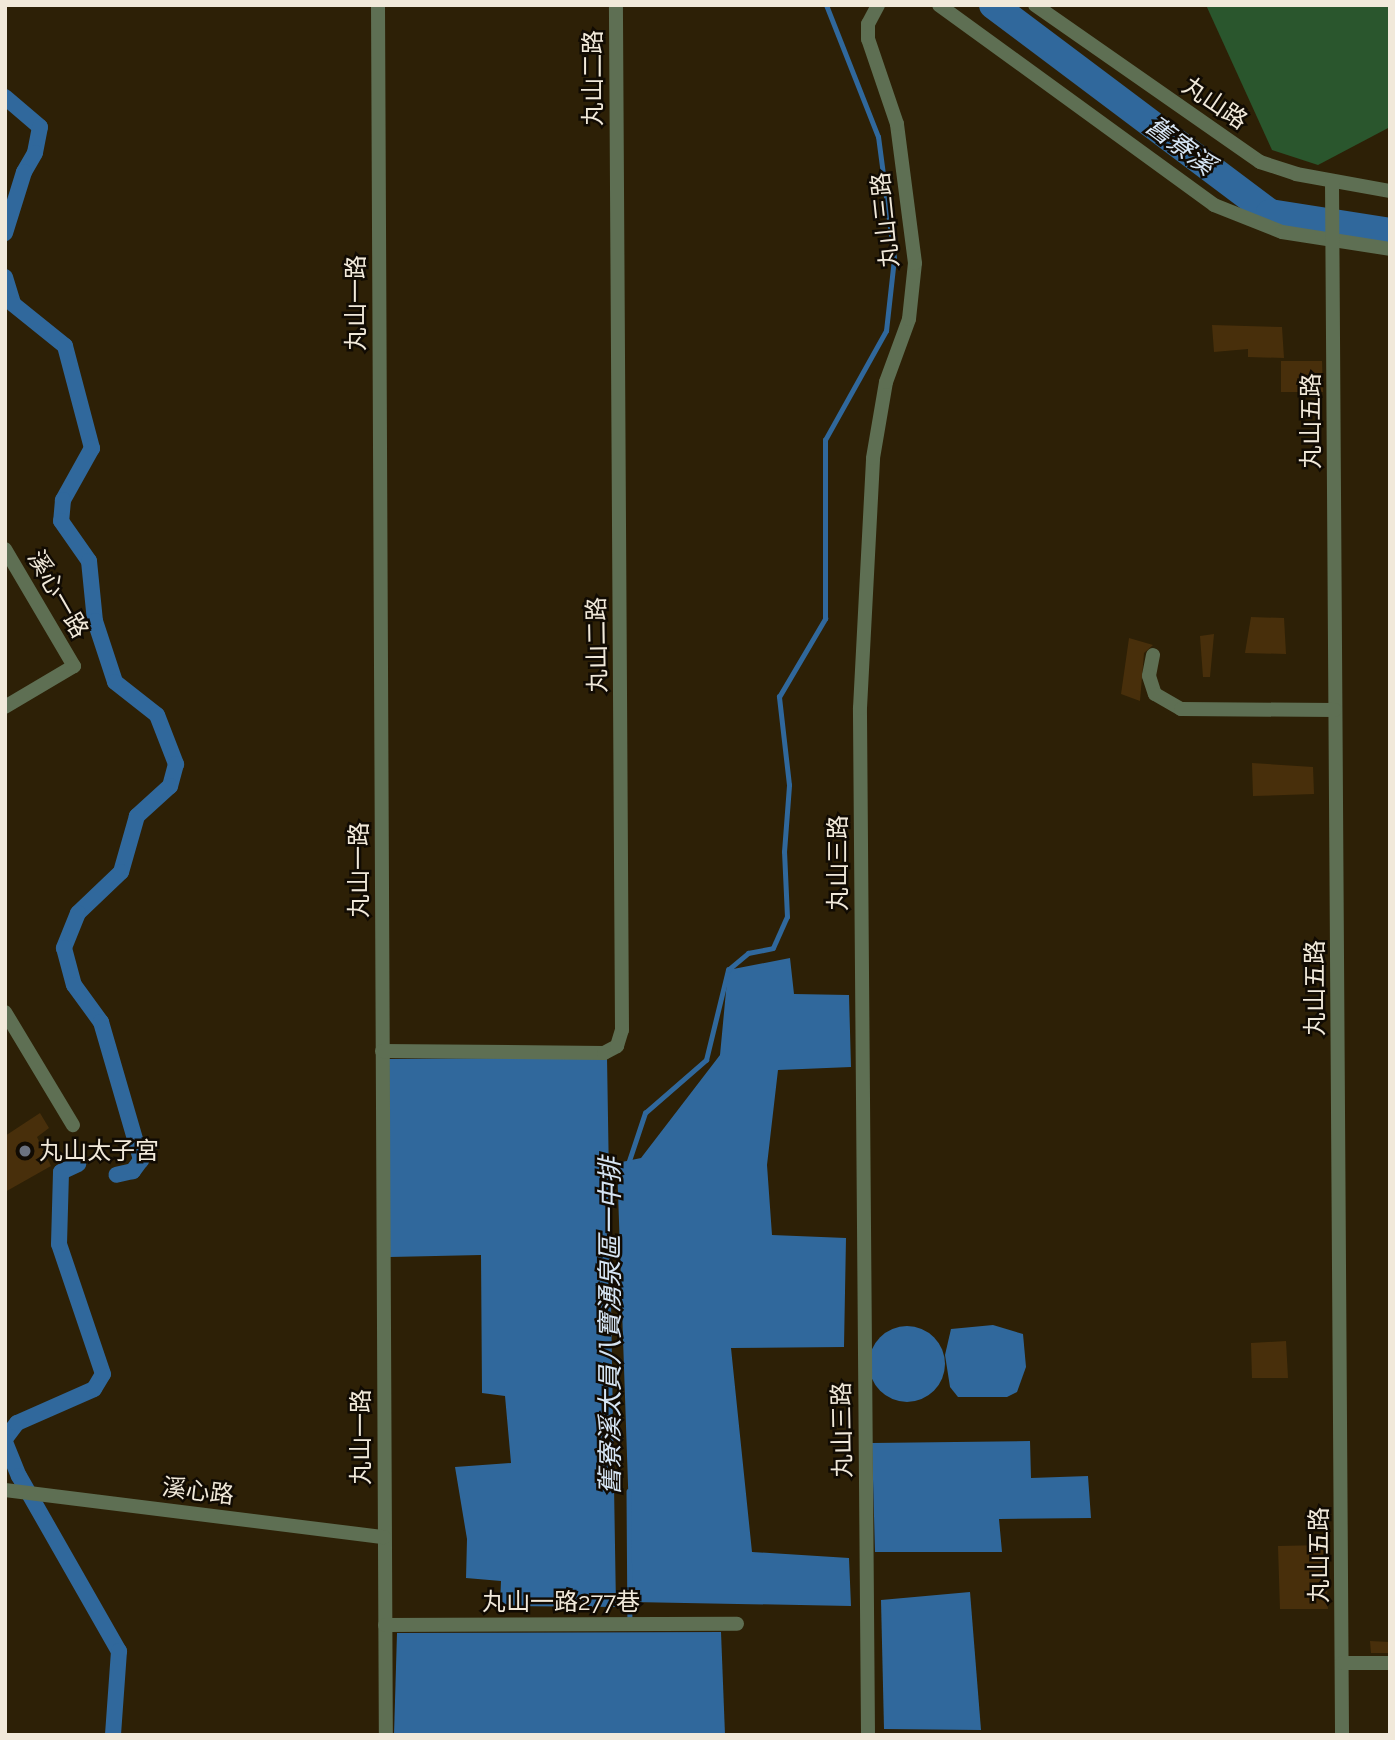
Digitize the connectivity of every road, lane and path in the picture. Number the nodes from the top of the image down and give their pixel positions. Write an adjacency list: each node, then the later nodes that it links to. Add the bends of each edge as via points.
1 (378, 5): 15 (street, 丸山一路)
2 (616, 5): 15 (street, 丸山二路, via 622,1030 617,1046 604,1053)
3 (878, 5): 24 (street, 丸山三路, via 868,24 868,39 897,124 915,263 909,319 886,382 873,458 860,708)
4 (939, 5): 8 (street, via 1214,205 1282,232)
5 (1034, 5): 6 (street, 丸山路, via 1260,162)
6 (1332, 182): 7 (street, 丸山路); 8 (street, 丸山五路)
7 (1390, 191)
8 (1333, 241): 9 (street); 13 (street, 丸山五路)
9 (1390, 249)
10 (5, 549): 12 (street, 溪心一路, via 74,666)
11 (1153, 655): 13 (street, via 1149,676 1154,694 1181,709)
12 (5, 707)
13 (1335, 710): 21 (street, 丸山五路)
14 (5, 1012): 16 (street)
15 (382, 1051): 18 (street, 丸山一路)
16 (73, 1125)
17 (5, 1490): 18 (street, 溪心路)
18 (384, 1537): 20 (street, 丸山一路)
19 (737, 1624): 20 (street, 丸山一路277巷)
20 (385, 1625): 23 (street, 丸山一路)
21 (1342, 1663): 22 (street); 25 (street, 丸山五路)
22 (1390, 1663)
23 (386, 1735)
24 (868, 1735)
25 (1342, 1735)

